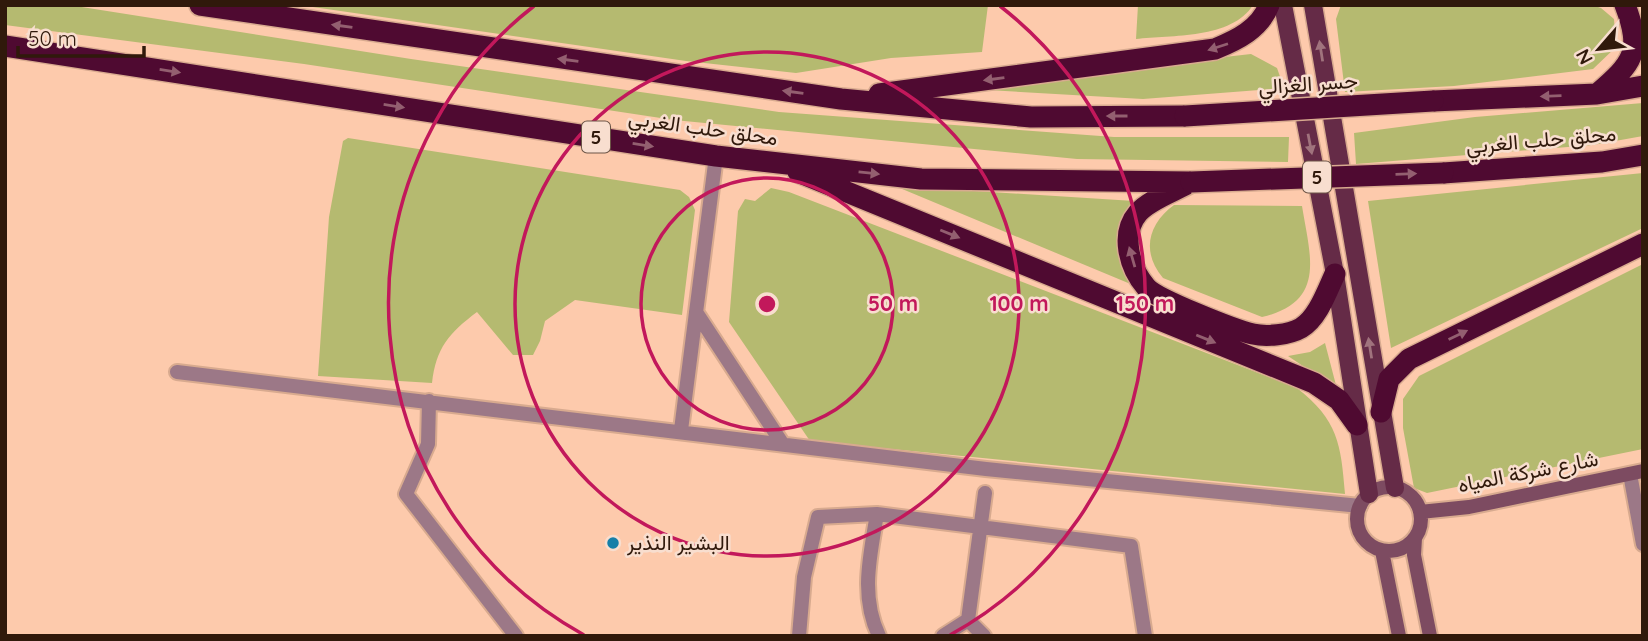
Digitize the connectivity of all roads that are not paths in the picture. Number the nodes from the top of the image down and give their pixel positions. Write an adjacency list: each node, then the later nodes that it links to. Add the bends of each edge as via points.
1 (200, 5): 9 (highway, one-way to 1)
2 (1269, 5): 9 (highway, one-way to 9, via 1241,38 1215,49)
3 (1283, 5): 16 (main road, one-way to 16)
4 (1313, 5): 20 (main road, one-way to 4)
5 (1625, 5): 8 (highway, via 1636,34 1630,59)
6 (5, 46): 12 (highway, محلق حلب الغربي / 5, one-way to 12)
7 (1643, 86): 8 (highway, محلق حلب الغربي)
8 (1597, 94): 10 (highway, محلق حلب الغربي, one-way to 10)
9 (841, 99): 10 (highway, جسر الغزالي, one-way to 9, bridge, via 1185,116 1031,117)
10 (1433, 101)
11 (1643, 155): 14 (highway, محلق حلب الغربي / 5, one-way to 11, bridge, via 1443,173)
12 (716, 156): 13 (highway, محلق حلب الغربي / 5); 17 (street)
13 (773, 162): 14 (highway, محلق حلب الغربي / 5, one-way to 14, via 921,179); 21 (highway, one-way to 21, via 1314,383 1339,400)
14 (1191, 181): 16 (highway, one-way to 14, via 1317,311 1302,328 1279,334 1255,335 1146,288 1131,262 1127,236 1139,212)
15 (1643, 244): 20 (highway, one-way to 15, via 1389,379 1409,359)
16 (1335, 274): 21 (main road)
17 (696, 312): 22 (street); 23 (street)
18 (177, 372): 19 (street)
19 (429, 401): 22 (street); 35 (street, via 428,444 406,494)
20 (1381, 412): 25 (main road)
21 (1357, 425): 27 (main road)
22 (681, 430): 23 (street)
23 (782, 443): 27 (street, via 986,469)
24 (1636, 472): 28 (main road, شارع شركة المياه, via 1469,507); 32 (street)
25 (1395, 488): 27 (main road, via 1386,487); 28 (main road, via 1411,496)
26 (985, 493): 30 (street)
27 (1364, 500): 33 (main road, via 1357,515 1360,534)
28 (1420, 512): 31 (main road)
29 (877, 514): 30 (street); 36 (street, via 818,516 804,577); 37 (street, via 867,597)
30 (979, 526): 34 (street); 40 (street, via 1131,546)
31 (1415, 538): 33 (main road, via 1400,549); 42 (main road, via 1414,555)
32 (1643, 544)
33 (1382, 551): 41 (main road)
34 (968, 620): 38 (street); 39 (street)
35 (516, 636)
36 (799, 636)
37 (879, 636)
38 (943, 636)
39 (984, 636)
40 (1145, 636)
41 (1399, 636)
42 (1430, 636)

